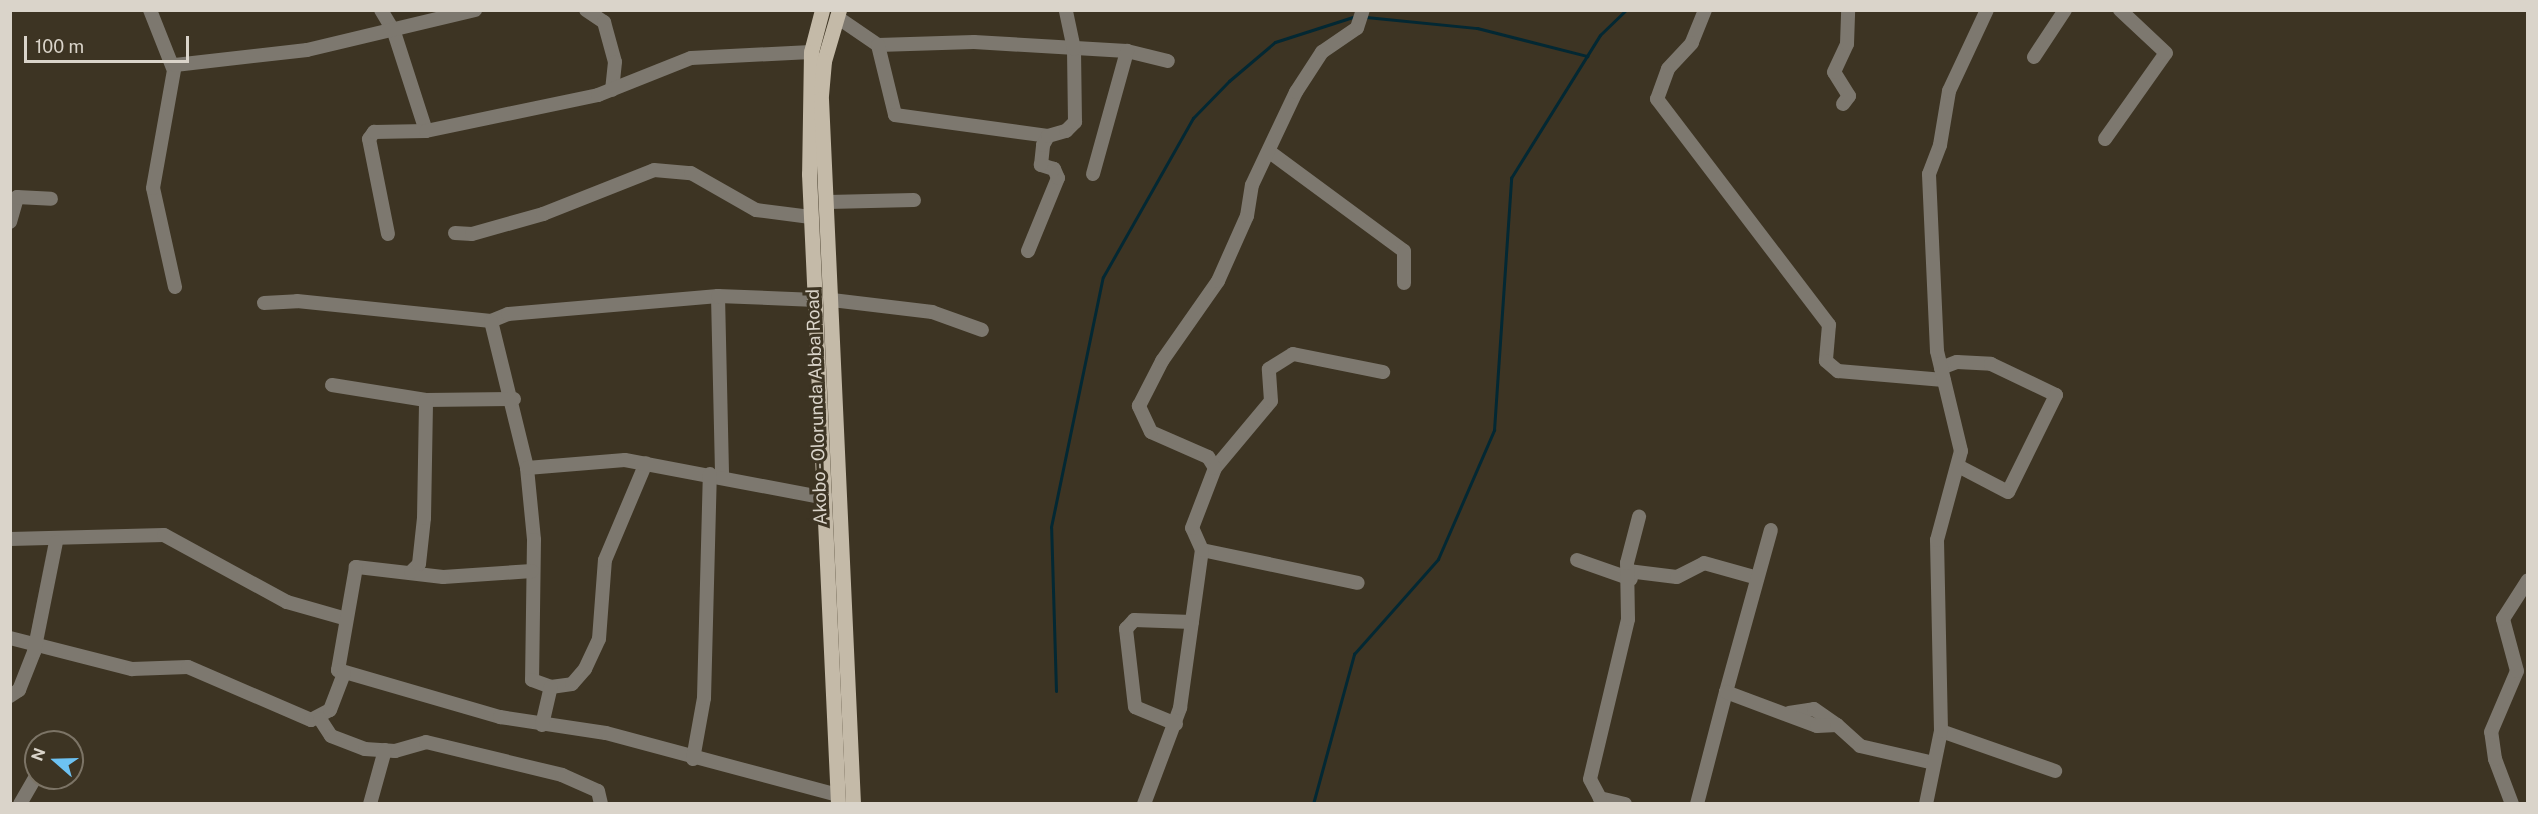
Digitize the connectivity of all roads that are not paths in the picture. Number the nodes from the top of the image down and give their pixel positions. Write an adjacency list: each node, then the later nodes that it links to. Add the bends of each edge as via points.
1 (150, 10): 21 (street)
2 (381, 10): 14 (street)
3 (475, 10): 14 (street)
4 (586, 10): 22 (street, via 604,22 615,63)
5 (822, 10): 18 (main road, Akobo - Olorunda Abba Road)
6 (1066, 10): 16 (street)
7 (1705, 10): 49 (street, via 1692,43 1668,69 1657,99 1828,325 1826,361 1838,371)
8 (1848, 10): 23 (street, via 1847,44 1834,72 1849,96)
9 (1987, 10): 49 (street, via 1949,91 1940,145 1929,174)
10 (2065, 10): 19 (street)
11 (2120, 10): 26 (street, via 2166,53)
12 (838, 14): 15 (street); 28 (main road, Akobo - Olorunda Abba Road, via 824,61 821,99)
13 (1363, 14): 27 (street, via 1310,68)
14 (394, 32): 21 (street, via 307,50 179,62); 24 (street)
15 (878, 45): 16 (street, via 974,42); 25 (street, via 895,115)
16 (1074, 49): 17 (street); 25 (street, via 1075,122 1066,131)
17 (1126, 51): 20 (street); 30 (street)
18 (811, 52): 22 (street, via 691,58); 29 (main road, Akobo - Olorunda Abba Road)
19 (2034, 57)
20 (1168, 61)
21 (173, 68): 41 (street, via 153,188)
22 (612, 90): 24 (street)
23 (1843, 104)
24 (426, 131): 38 (street, via 374,132 369,139)
25 (1048, 136): 39 (street, via 1039,160 1058,178)
26 (2105, 139)
27 (1271, 153): 40 (street, via 1404,251); 56 (street, via 1252,186 1247,216 1218,281 1162,361 1139,406 1151,432 1208,458)
28 (826, 173): 29 (main road); 34 (main road, Akobo - Olorunda Abba Road)
29 (809, 174): 35 (main road, Akobo - Olorunda Abba Road)
30 (1093, 174)
31 (51, 199): 32 (street, via 24,195)
32 (12, 200): 36 (street)
33 (914, 200): 34 (street)
34 (828, 202): 44 (main road, Akobo - Olorunda Abba Road)
35 (811, 217): 37 (street, via 756,210 691,173 654,170 543,214 472,234); 43 (main road, Akobo - Olorunda Abba Road)
36 (10, 222)
37 (455, 233)
38 (388, 234)
39 (1028, 251)
40 (1404, 283)
41 (176, 287)
42 (718, 296): 43 (street); 46 (street, via 508,314); 57 (street)
43 (816, 300): 58 (main road, Akobo - Olorunda Abba Road)
44 (832, 300): 47 (street, via 932,312); 92 (main road, Akobo - Olorunda Abba Road)
45 (264, 303): 46 (street, via 297,301)
46 (491, 321): 51 (street)
47 (982, 330)
48 (1383, 372): 56 (street, via 1293,354 1269,369 1271,401)
49 (1942, 374): 54 (street, via 1961,451); 54 (street, via 1957,362 1991,364 2056,395 2008,492)
50 (332, 385): 52 (street)
51 (514, 399): 52 (street); 55 (street)
52 (426, 400): 65 (street)
53 (646, 463): 55 (street, via 588,460); 57 (street); 76 (street, via 605,560 599,639 572,684)
54 (1958, 466): 82 (street, via 1937,540)
55 (527, 468): 66 (street)
56 (1215, 468): 63 (street, via 1192,528)
57 (716, 475): 58 (street); 84 (street, via 704,698)
58 (826, 498): 88 (main road, Akobo - Olorunda Abba Road)
59 (1639, 517): 67 (street)
60 (1771, 530): 68 (street)
61 (10, 539): 62 (street)
62 (56, 542): 71 (street, via 164,535 287,602); 74 (street)
63 (1202, 550): 70 (street); 72 (street)
64 (1577, 560): 67 (street)
65 (419, 570): 66 (street, via 505,577); 71 (street, via 356,567)
66 (532, 571): 76 (street, via 532,680)
67 (1629, 575): 68 (street, via 1677,577 1704,563); 94 (street, via 1628,620 1590,779 1600,798)
68 (1754, 577): 77 (street)
69 (2528, 580): 97 (street, via 2503,618 2517,671 2491,732 2495,759)
70 (1358, 583)
71 (343, 618): 75 (street, via 336,664)
72 (1192, 622): 80 (street); 80 (street, via 1134,620 1126,629 1135,707)
73 (10, 638): 74 (street)
74 (36, 643): 78 (street, via 19,690); 79 (street, via 132,669 188,668 300,717)
75 (344, 674): 79 (street, via 330,710); 81 (street)
76 (551, 687): 81 (street)
77 (1726, 692): 85 (street, via 1817,726 1837,725 1860,746); 95 (street)
78 (10, 696)
79 (320, 719): 83 (street, via 342,742)
80 (1176, 724): 93 (street)
81 (542, 725): 84 (street, via 606,733)
82 (1941, 732): 85 (street); 86 (street)
83 (385, 750): 90 (street); 91 (street, via 426,742 511,760 587,784 598,791)
84 (693, 759): 88 (street)
85 (1934, 763): 96 (street)
86 (2055, 771)
87 (28, 790): 89 (street)
88 (838, 799)
89 (20, 804)
90 (370, 804)
91 (601, 804)
92 (853, 804)
93 (1144, 804)
94 (1624, 804)
95 (1696, 804)
96 (1926, 804)
97 (2512, 804)

